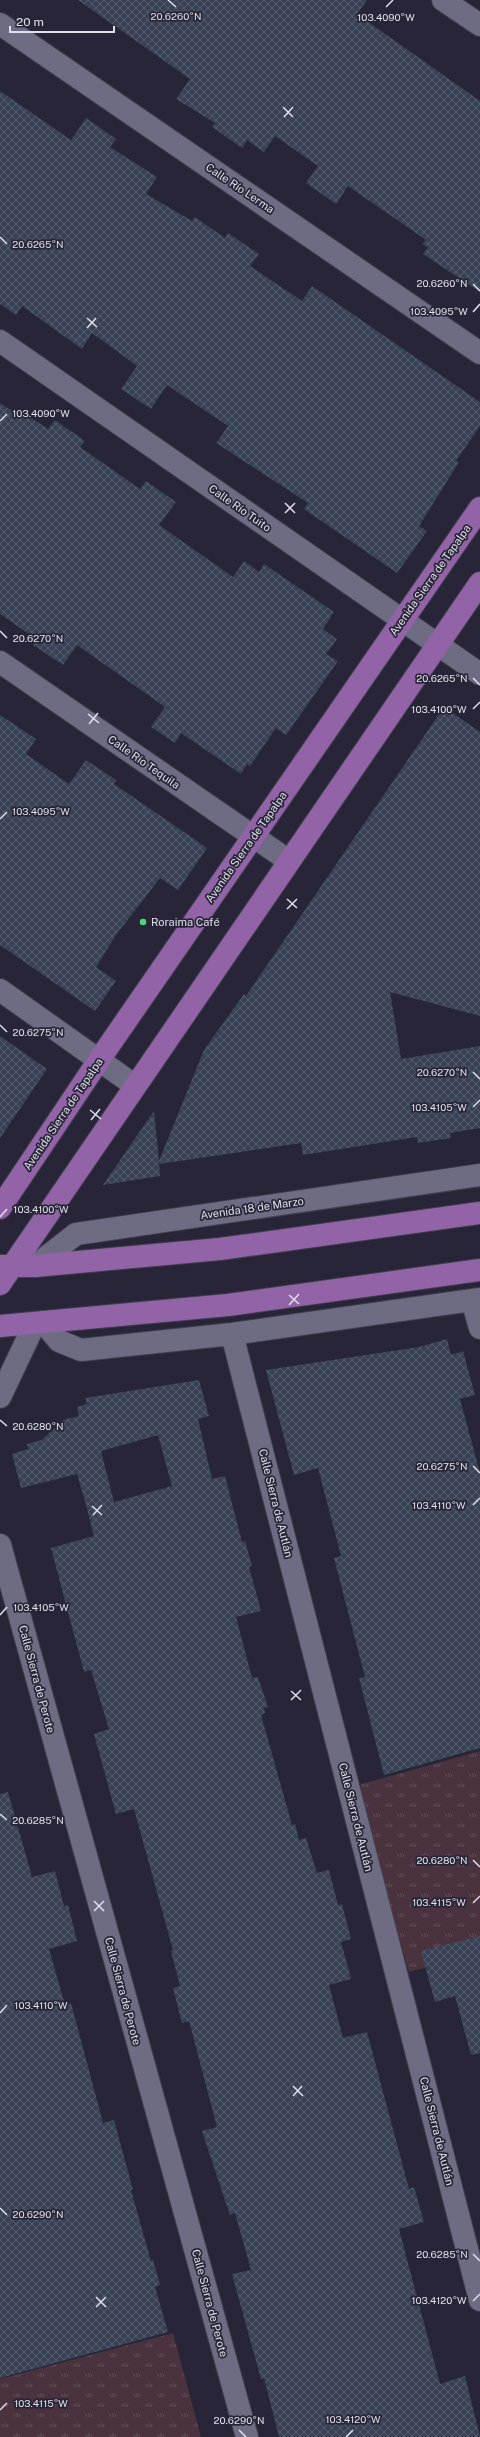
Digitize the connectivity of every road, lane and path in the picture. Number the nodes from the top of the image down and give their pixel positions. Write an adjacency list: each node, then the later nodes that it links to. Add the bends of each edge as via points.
1 (444, 0): 3 (street)
2 (0, 24): 5 (street, Calle Río Lerma)
3 (480, 25)
4 (0, 341): 8 (street, Calle Río Tuito)
5 (480, 353)
6 (480, 508): 8 (main road, Avenida Sierra de Tapalpa)
7 (480, 583): 9 (main road)
8 (402, 620): 9 (street, Calle Río Tuito); 12 (main road, Avenida Sierra de Tapalpa)
9 (437, 645): 11 (street, Calle Río Tuito); 13 (main road)
10 (0, 662): 12 (street, Calle Río Tequila)
11 (480, 674)
12 (253, 837): 13 (street, Calle Río Tequila); 15 (main road, Avenida Sierra de Tapalpa)
13 (289, 861): 16 (main road)
14 (0, 990): 15 (street)
15 (99, 1060): 16 (street); 18 (main road, Avenida Sierra de Tapalpa)
16 (134, 1085): 22 (main road)
17 (480, 1175): 20 (street, Avenida 18 de Marzo, via 76,1234)
18 (0, 1208)
19 (480, 1213): 20 (main road, via 220,1249)
20 (35, 1266): 22 (main road)
21 (480, 1270): 24 (main road, via 228,1305)
22 (4, 1272)
23 (476, 1300): 26 (street); 27 (street)
24 (39, 1323): 25 (main road); 27 (street, via 59,1340 81,1350); 28 (street)
25 (0, 1326)
26 (480, 1328)
27 (232, 1334): 30 (street, Calle Sierra de Autlán)
28 (0, 1397)
29 (0, 1545): 31 (street, Calle Sierra de Perote)
30 (480, 2300)
31 (247, 2437)

